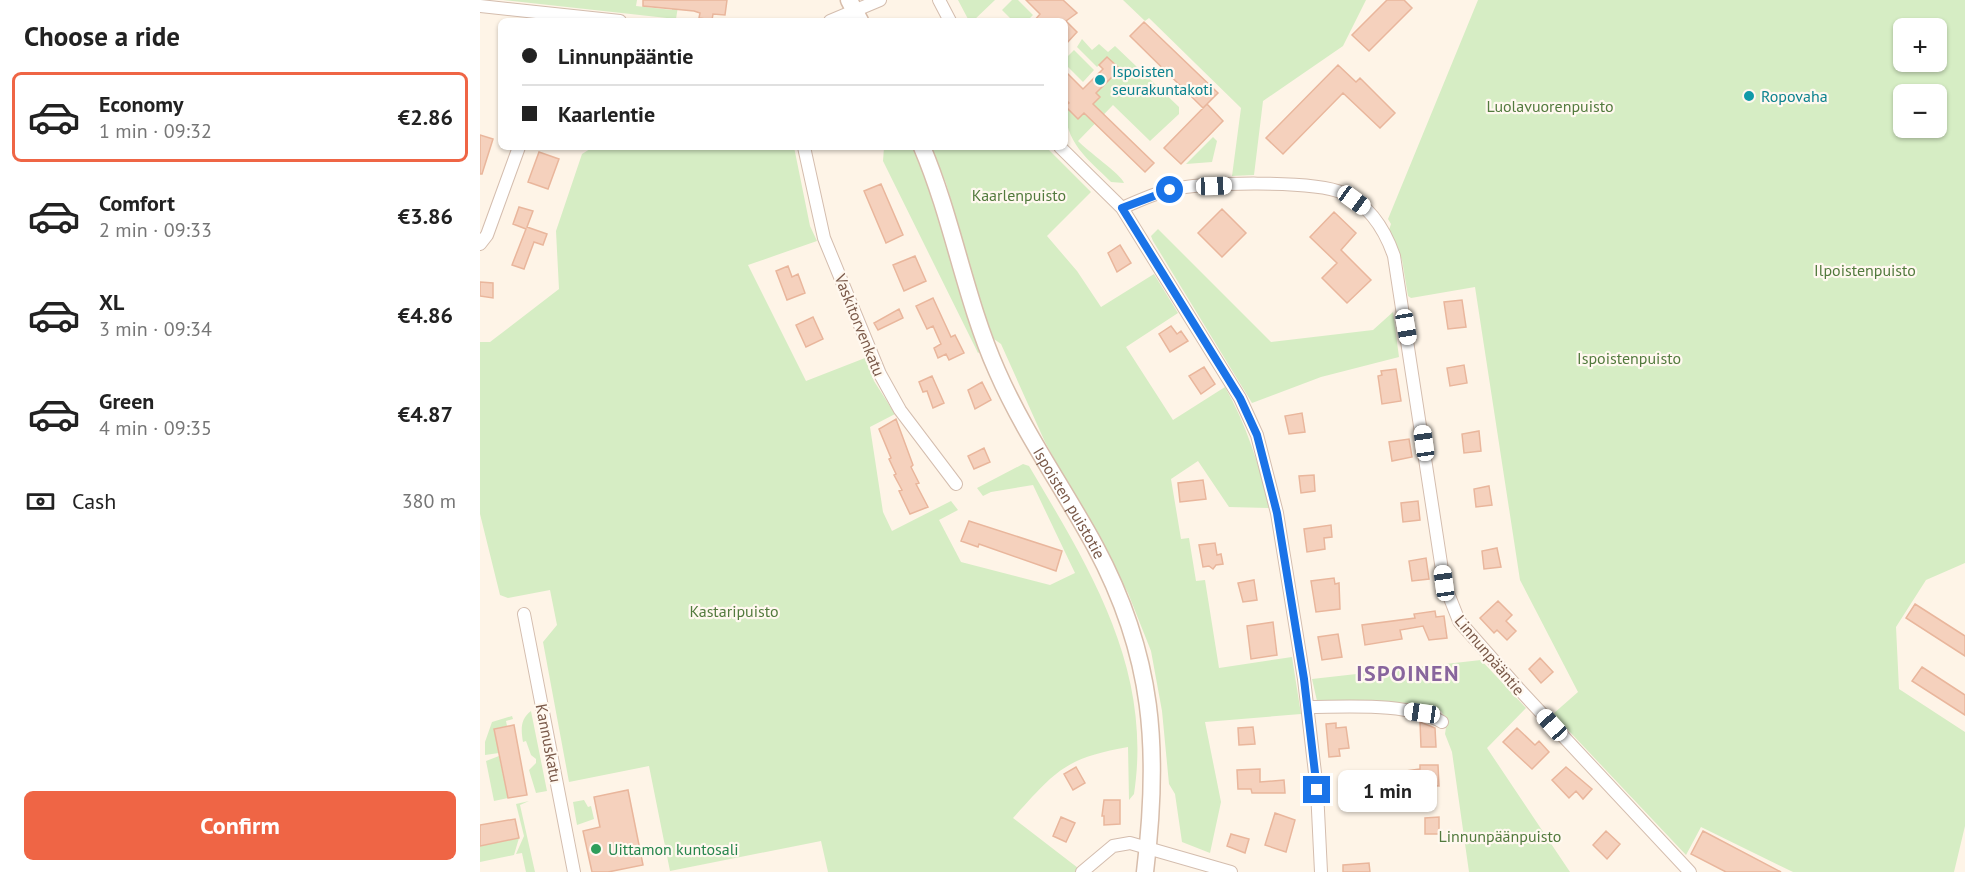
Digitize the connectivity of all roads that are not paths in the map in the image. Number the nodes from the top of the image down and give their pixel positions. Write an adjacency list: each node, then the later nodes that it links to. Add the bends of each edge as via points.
1 (880, 0): 4 (street)
2 (939, 0): 7 (street)
3 (480, 6): 5 (street)
4 (854, 11): 6 (street)
5 (564, 18)
6 (837, 18)
7 (948, 18)
8 (518, 150): 13 (street, via 487,235)
9 (805, 150): 14 (street, Vaskitorvenkatu, via 824,238 880,374 900,410)
10 (923, 150): 18 (main road, Ispoisten puistotie, via 996,369 1033,444 1094,544 1129,623 1150,712 1153,772)
11 (1063, 150): 12 (street)
12 (1122, 208): 16 (street, via 1240,398 1257,435 1277,513); 24 (street, Linnunpääntie, via 1176,189 1278,184 1327,188 1346,194 1366,209 1382,228 1394,256 1444,583 1454,611 1512,682)
13 (480, 244)
14 (956, 484)
15 (525, 614): 19 (street, Kannuskatu)
16 (1308, 707): 17 (street, via 1398,710); 23 (street)
17 (1442, 722)
18 (1148, 847): 20 (street, via 1121,843); 21 (main road, Ispoisten puistotie); 22 (street)
19 (574, 872)
20 (1082, 872)
21 (1145, 872)
22 (1231, 872)
23 (1321, 872)
24 (1690, 872)

